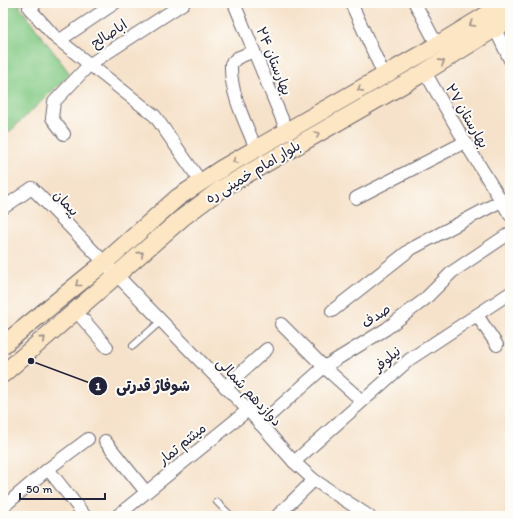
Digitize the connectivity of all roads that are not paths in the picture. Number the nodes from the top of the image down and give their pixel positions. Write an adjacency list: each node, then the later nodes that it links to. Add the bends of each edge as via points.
1 (36, 3): 9 (street, via 29,8)
2 (115, 3): 9 (street)
3 (184, 3): 13 (street, اباصالح)
4 (234, 3): 11 (street, بهارستان ۲۴)
5 (352, 3): 15 (street)
6 (415, 3): 10 (street)
7 (502, 8): 8 (main road, بلوار امام خمینی ره); 10 (main road, بلوار امام خمینی ره, one-way to 10)
8 (494, 29): 12 (street); 14 (main road, بلوار امام خمینی ره, one-way to 8)
9 (60, 40): 13 (street)
10 (437, 45): 15 (main road, بلوار امام خمینی ره)
11 (254, 51): 16 (street, بهارستان ۲۴); 19 (street, via 237,58 231,64 231,74 234,91)
12 (510, 60)
13 (90, 64): 17 (street, اباصالح, via 54,102 52,118); 20 (street, via 155,116)
14 (425, 72): 18 (street, بهارستان ۲۷); 27 (main road, بلوار امام خمینی ره, one-way to 14, via 182,218 221,189)
15 (384, 75): 16 (main road, بلوار امام خمینی ره, one-way to 16)
16 (287, 131): 19 (main road, بلوار امام خمینی ره)
17 (64, 134)
18 (465, 142): 21 (street); 22 (street, بهارستان ۲۷)
19 (256, 149): 20 (main road, بلوار امام خمینی ره, one-way to 20)
20 (201, 182): 26 (main road, بلوار امام خمینی ره, via 177,198)
21 (356, 198)
22 (501, 201): 24 (street, بهارستان ۲۷); 30 (street, via 411,249)
23 (3, 208): 26 (street, پیمان, via 32,188)
24 (510, 214)
25 (510, 233): 39 (street, صدف, via 452,272 424,300 386,329)
26 (104, 263): 27 (street, دوازدهم شمالی); 34 (main road, بلوار امام خمینی ره, one-way to 34)
27 (117, 276): 29 (main road, بلوار امام خمینی ره); 32 (street, دوازدهم شمالی)
28 (510, 293): 31 (street, نیلوفر)
29 (76, 311): 37 (street); 40 (main road, بلوار امام خمینی ره, one-way to 29)
30 (332, 311)
31 (477, 315): 35 (street); 42 (street, نیلوفر, via 410,359)
32 (161, 321): 36 (lane); 41 (street, دوازدهم شمالی)
33 (281, 324): 39 (street)
34 (3, 345)
35 (498, 345)
36 (133, 346)
37 (107, 347)
38 (267, 349): 41 (street)
39 (324, 367): 42 (street); 44 (street, صدف)
40 (3, 374)
41 (225, 387): 43 (street, دوازدهم شمالی)
42 (362, 400): 47 (street, نیلوفر)
43 (248, 410): 44 (street, دوازدهم شمالی); 50 (street, میثتم تمار)
44 (260, 424): 47 (street, دوازدهم شمالی)
45 (88, 439): 48 (street)
46 (106, 441): 50 (street)
47 (294, 462): 49 (street, دوازدهم شمالی)
48 (48, 469): 52 (street); 54 (street)
49 (314, 480): 53 (street, دوازدهم شمالی); 57 (street)
50 (146, 492): 55 (street, میثتم تمار)
51 (217, 502): 56 (lane)
52 (3, 507)
53 (364, 515)
54 (85, 516)
55 (117, 516)
56 (231, 516)
57 (277, 516)

